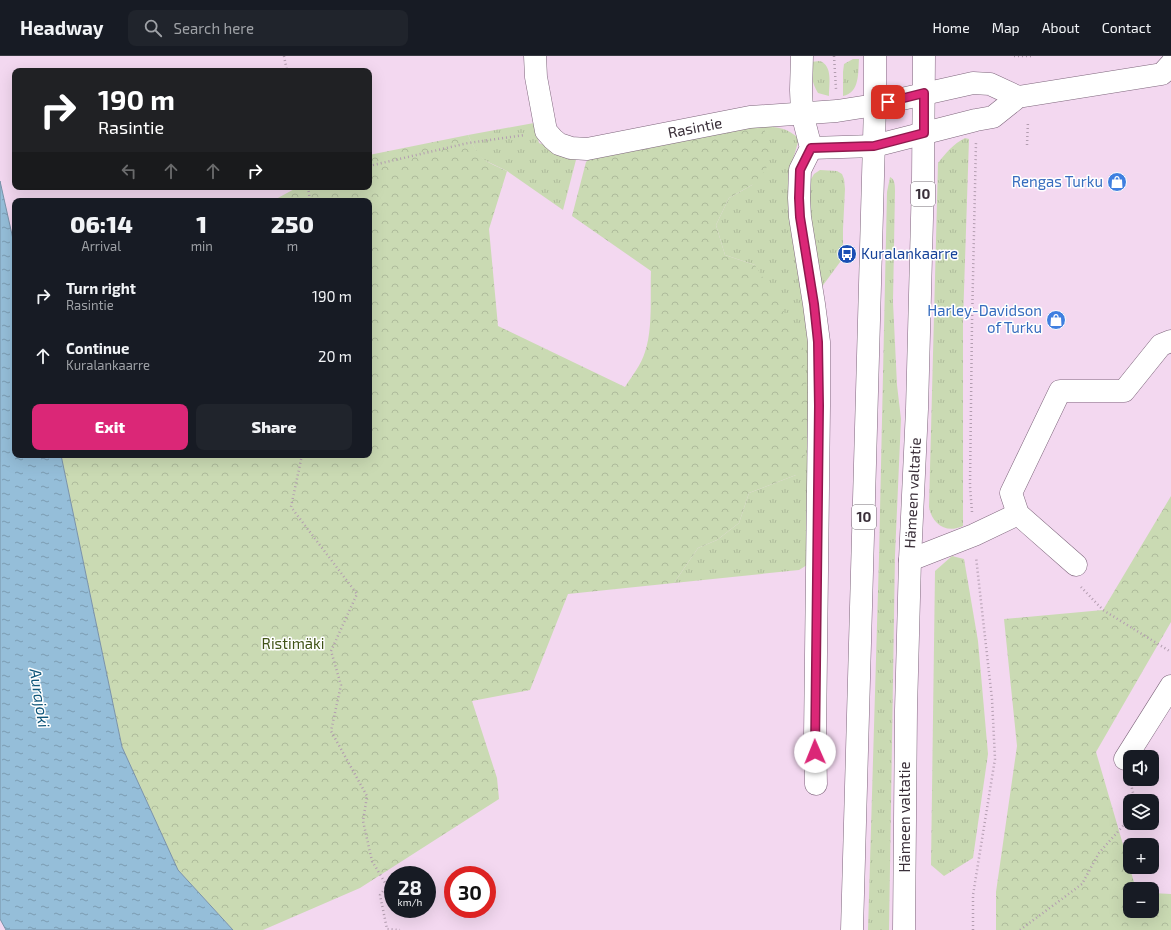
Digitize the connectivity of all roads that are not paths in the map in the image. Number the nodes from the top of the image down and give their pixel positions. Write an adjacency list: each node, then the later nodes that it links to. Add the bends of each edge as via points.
1 (535, 56): 9 (main road, Rasintie, via 536,77 546,131 559,144 571,148 587,149 739,119)
2 (802, 56): 9 (main road)
3 (875, 56): 8 (main road, 10)
4 (924, 56): 6 (main road, Hämeen valtatie / 10)
5 (1168, 73): 7 (main road)
6 (924, 93): 7 (main road, via 973,83 990,84); 8 (main road, Rasintie); 10 (main road, Hämeen valtatie / 10)
7 (1018, 97): 10 (main road, via 993,117)
8 (875, 105): 9 (main road, Rasintie); 11 (main road, 10)
9 (802, 113): 12 (main road)
10 (924, 133): 11 (main road); 15 (main road, Hämeen valtatie / 10, via 917,409)
11 (874, 146): 12 (main road); 20 (main road, 10)
12 (811, 148): 19 (main road, via 800,170 799,198 818,342)
13 (1171, 341): 14 (main road, via 1161,345 1124,391 1060,391 1011,493)
14 (1010, 518): 15 (main road); 16 (main road)
15 (910, 560): 21 (main road, Hämeen valtatie / 10)
16 (1076, 565)
17 (1171, 686): 18 (main road)
18 (1131, 750)
19 (816, 784)
20 (852, 930)
21 (904, 930)

